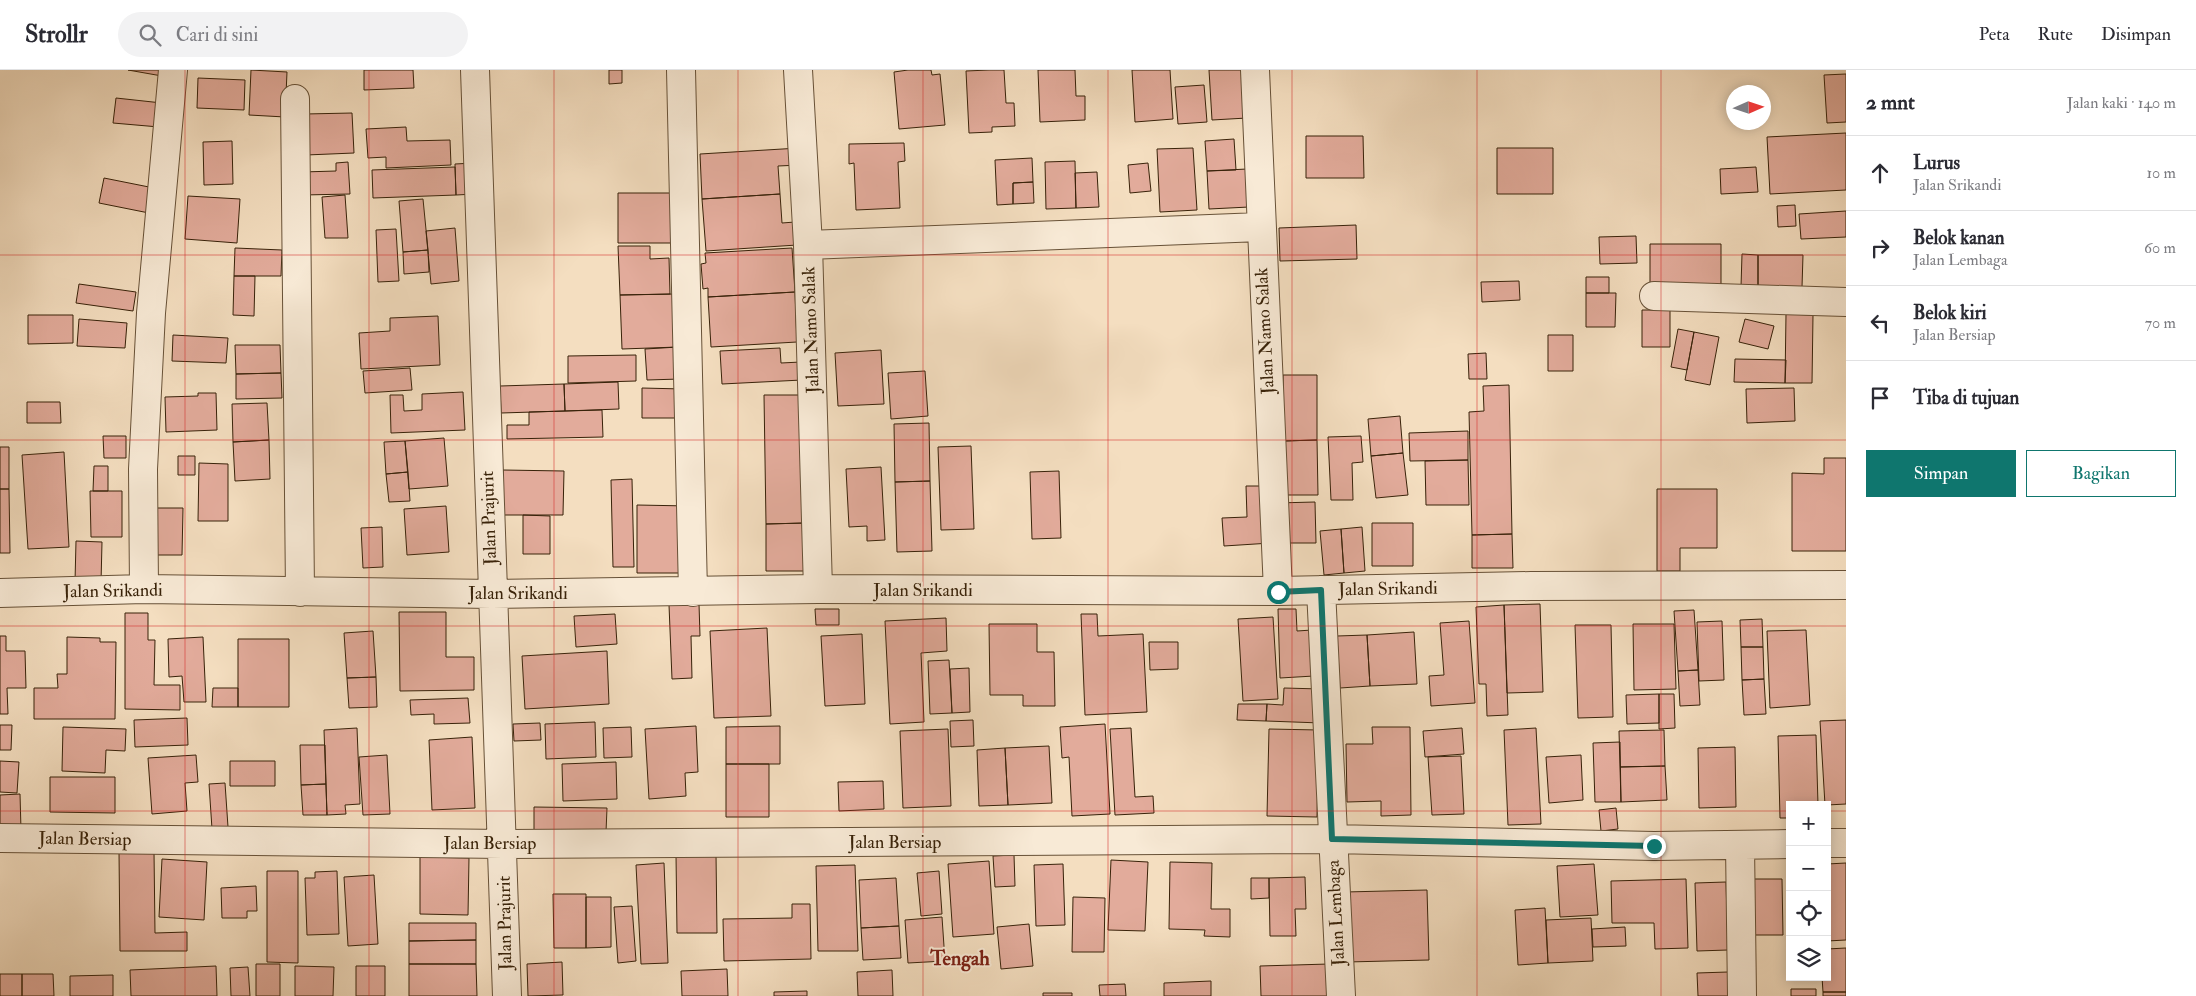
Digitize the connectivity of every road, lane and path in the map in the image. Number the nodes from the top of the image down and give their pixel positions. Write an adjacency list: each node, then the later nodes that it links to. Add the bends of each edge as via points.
1 (174, 70): 12 (street, via 151,313 143,469)
2 (475, 70): 19 (street, Jalan Prajurit)
3 (681, 70): 16 (street)
4 (798, 70): 8 (street, Jalan Namo Salak)
5 (1255, 70): 7 (street, Jalan Namo Salak)
6 (295, 99): 15 (street)
7 (1260, 226): 8 (street); 17 (street, Jalan Namo Salak)
8 (808, 245): 13 (street, Jalan Namo Salak)
9 (1654, 296): 10 (street)
10 (1846, 302)
11 (1846, 585): 14 (street, Jalan Srikandi)
12 (144, 589): 15 (street, Jalan Srikandi); 18 (street, Jalan Srikandi)
13 (818, 590): 16 (street, Jalan Srikandi); 17 (street, Jalan Srikandi)
14 (1321, 590): 17 (street, Jalan Srikandi); 21 (street, Jalan Lembaga)
15 (300, 592): 19 (street, Jalan Srikandi)
16 (693, 592): 19 (street, Jalan Srikandi)
17 (1278, 592)
18 (0, 593)
19 (492, 594): 24 (street, Jalan Prajurit)
20 (0, 838): 24 (street, Jalan Bersiap)
21 (1332, 839): 24 (street, Jalan Bersiap); 26 (street, Jalan Bersiap); 28 (street, Jalan Lembaga)
22 (1831, 843): 23 (street)
23 (1846, 843)
24 (503, 844): 27 (street, Jalan Prajurit)
25 (1786, 844): 26 (street, Jalan Bersiap)
26 (1740, 845): 29 (street)
27 (507, 996)
28 (1341, 996)
29 (1742, 996)

